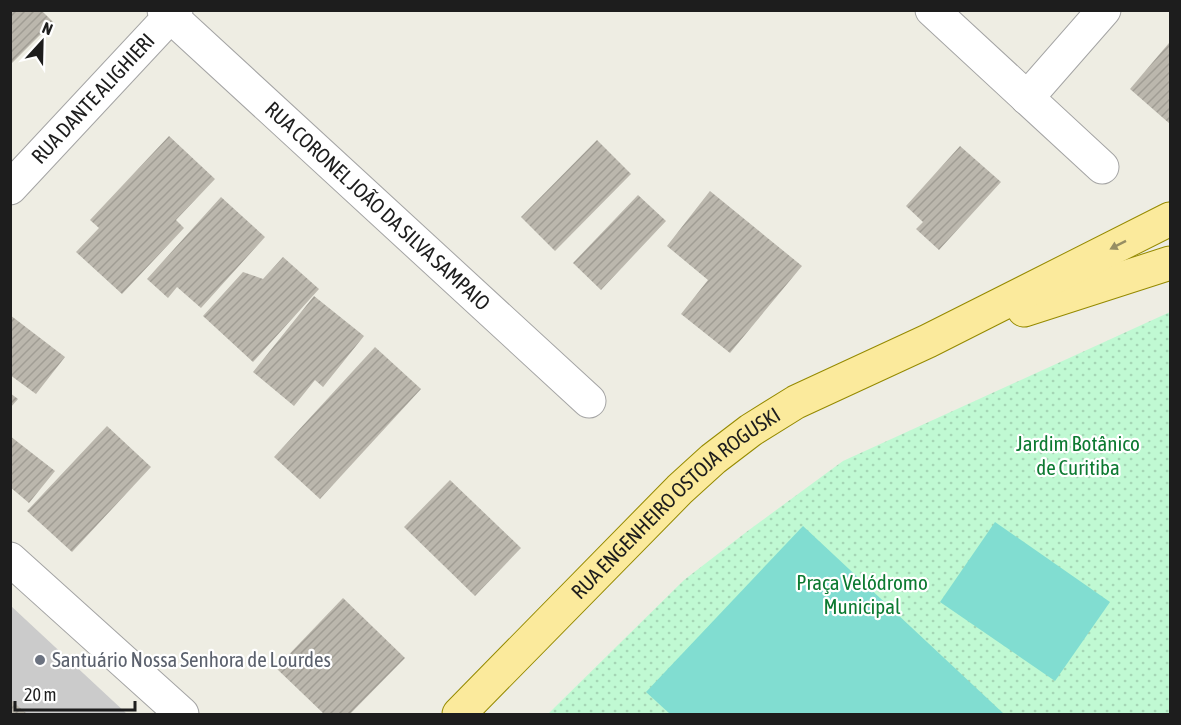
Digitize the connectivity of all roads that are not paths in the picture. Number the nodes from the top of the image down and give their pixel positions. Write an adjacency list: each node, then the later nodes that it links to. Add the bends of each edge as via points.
1 (932, 10): 4 (street)
2 (1104, 10): 4 (street)
3 (170, 13): 6 (street, RUA DANTE ALIGHIERI); 10 (street, RUA CORONEL JOÃO DA SILVA SAMPAIO)
4 (1027, 98): 5 (street)
5 (1102, 167)
6 (10, 188)
7 (1170, 219): 9 (main road, RUA ENGENHEIRO OSTOJA ROGUSKI, one-way to 9)
8 (1170, 263): 9 (main road, RUA ENGENHEIRO OSTOJA ROGUSKI)
9 (928, 341): 13 (main road, RUA ENGENHEIRO OSTOJA ROGUSKI, via 796,402 712,459)
10 (589, 401)
11 (10, 559): 12 (street)
12 (182, 714)
13 (459, 714)

